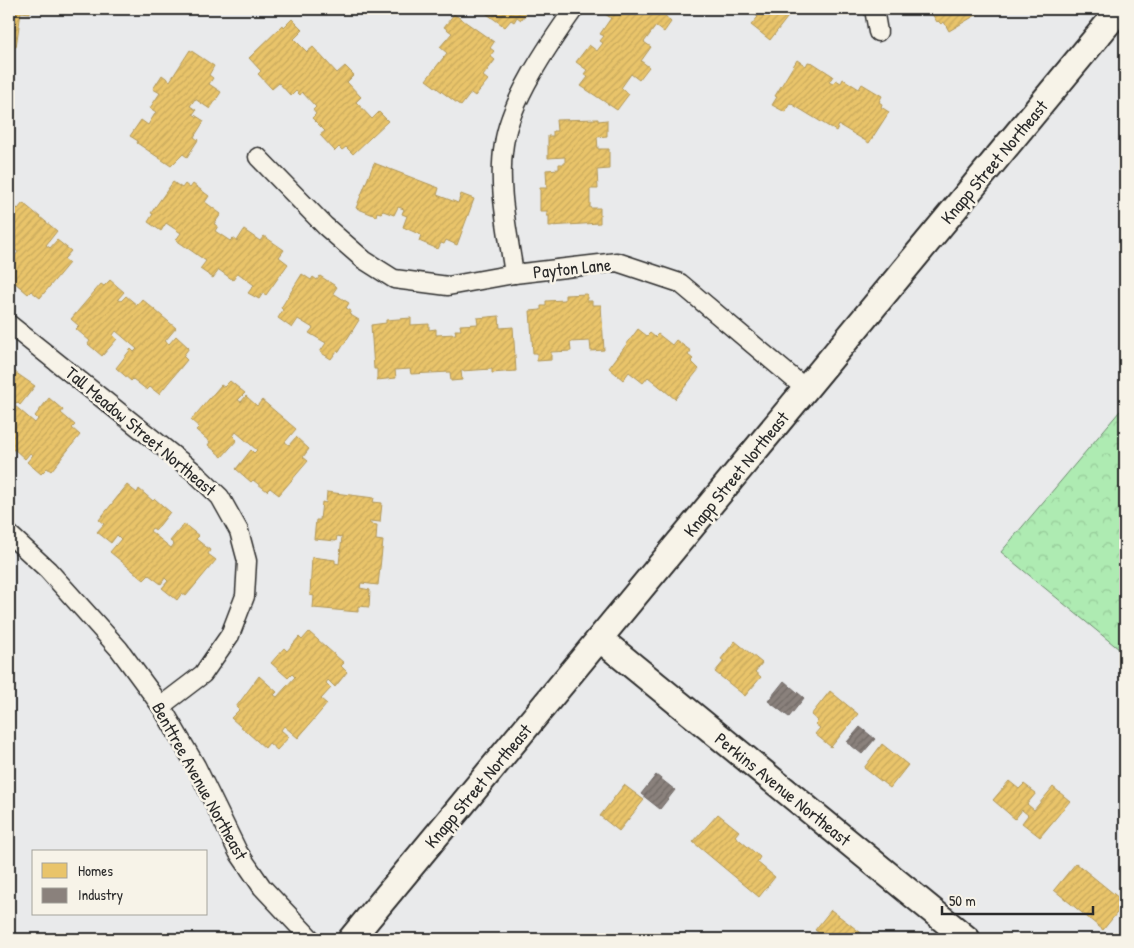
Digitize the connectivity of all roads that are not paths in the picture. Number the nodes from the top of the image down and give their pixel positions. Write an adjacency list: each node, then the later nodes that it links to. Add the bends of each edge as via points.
1 (574, 9): 6 (street, via 526,86 511,116 504,144 502,184)
2 (874, 9): 4 (street)
3 (1120, 9): 8 (main road, Knapp Street Northeast)
4 (878, 32)
5 (258, 157): 6 (street, Payton Lane, via 341,240 394,279 448,286)
6 (514, 274): 8 (street, Payton Lane, via 618,262 680,283)
7 (9, 324): 11 (street, Tall Meadow Street Northeast, via 193,471 220,497 239,532 247,561 245,596 230,634 203,674)
8 (806, 389): 10 (main road, Knapp Street Northeast)
9 (9, 534): 11 (street, Benttree Avenue Northeast, via 48,570 119,649)
10 (600, 639): 13 (main road, Knapp Street Northeast); 14 (main road, Perkins Avenue Northeast)
11 (161, 706): 12 (street, Benttree Avenue Northeast, via 196,766 238,852 262,887)
12 (311, 939)
13 (351, 939)
14 (967, 939)

